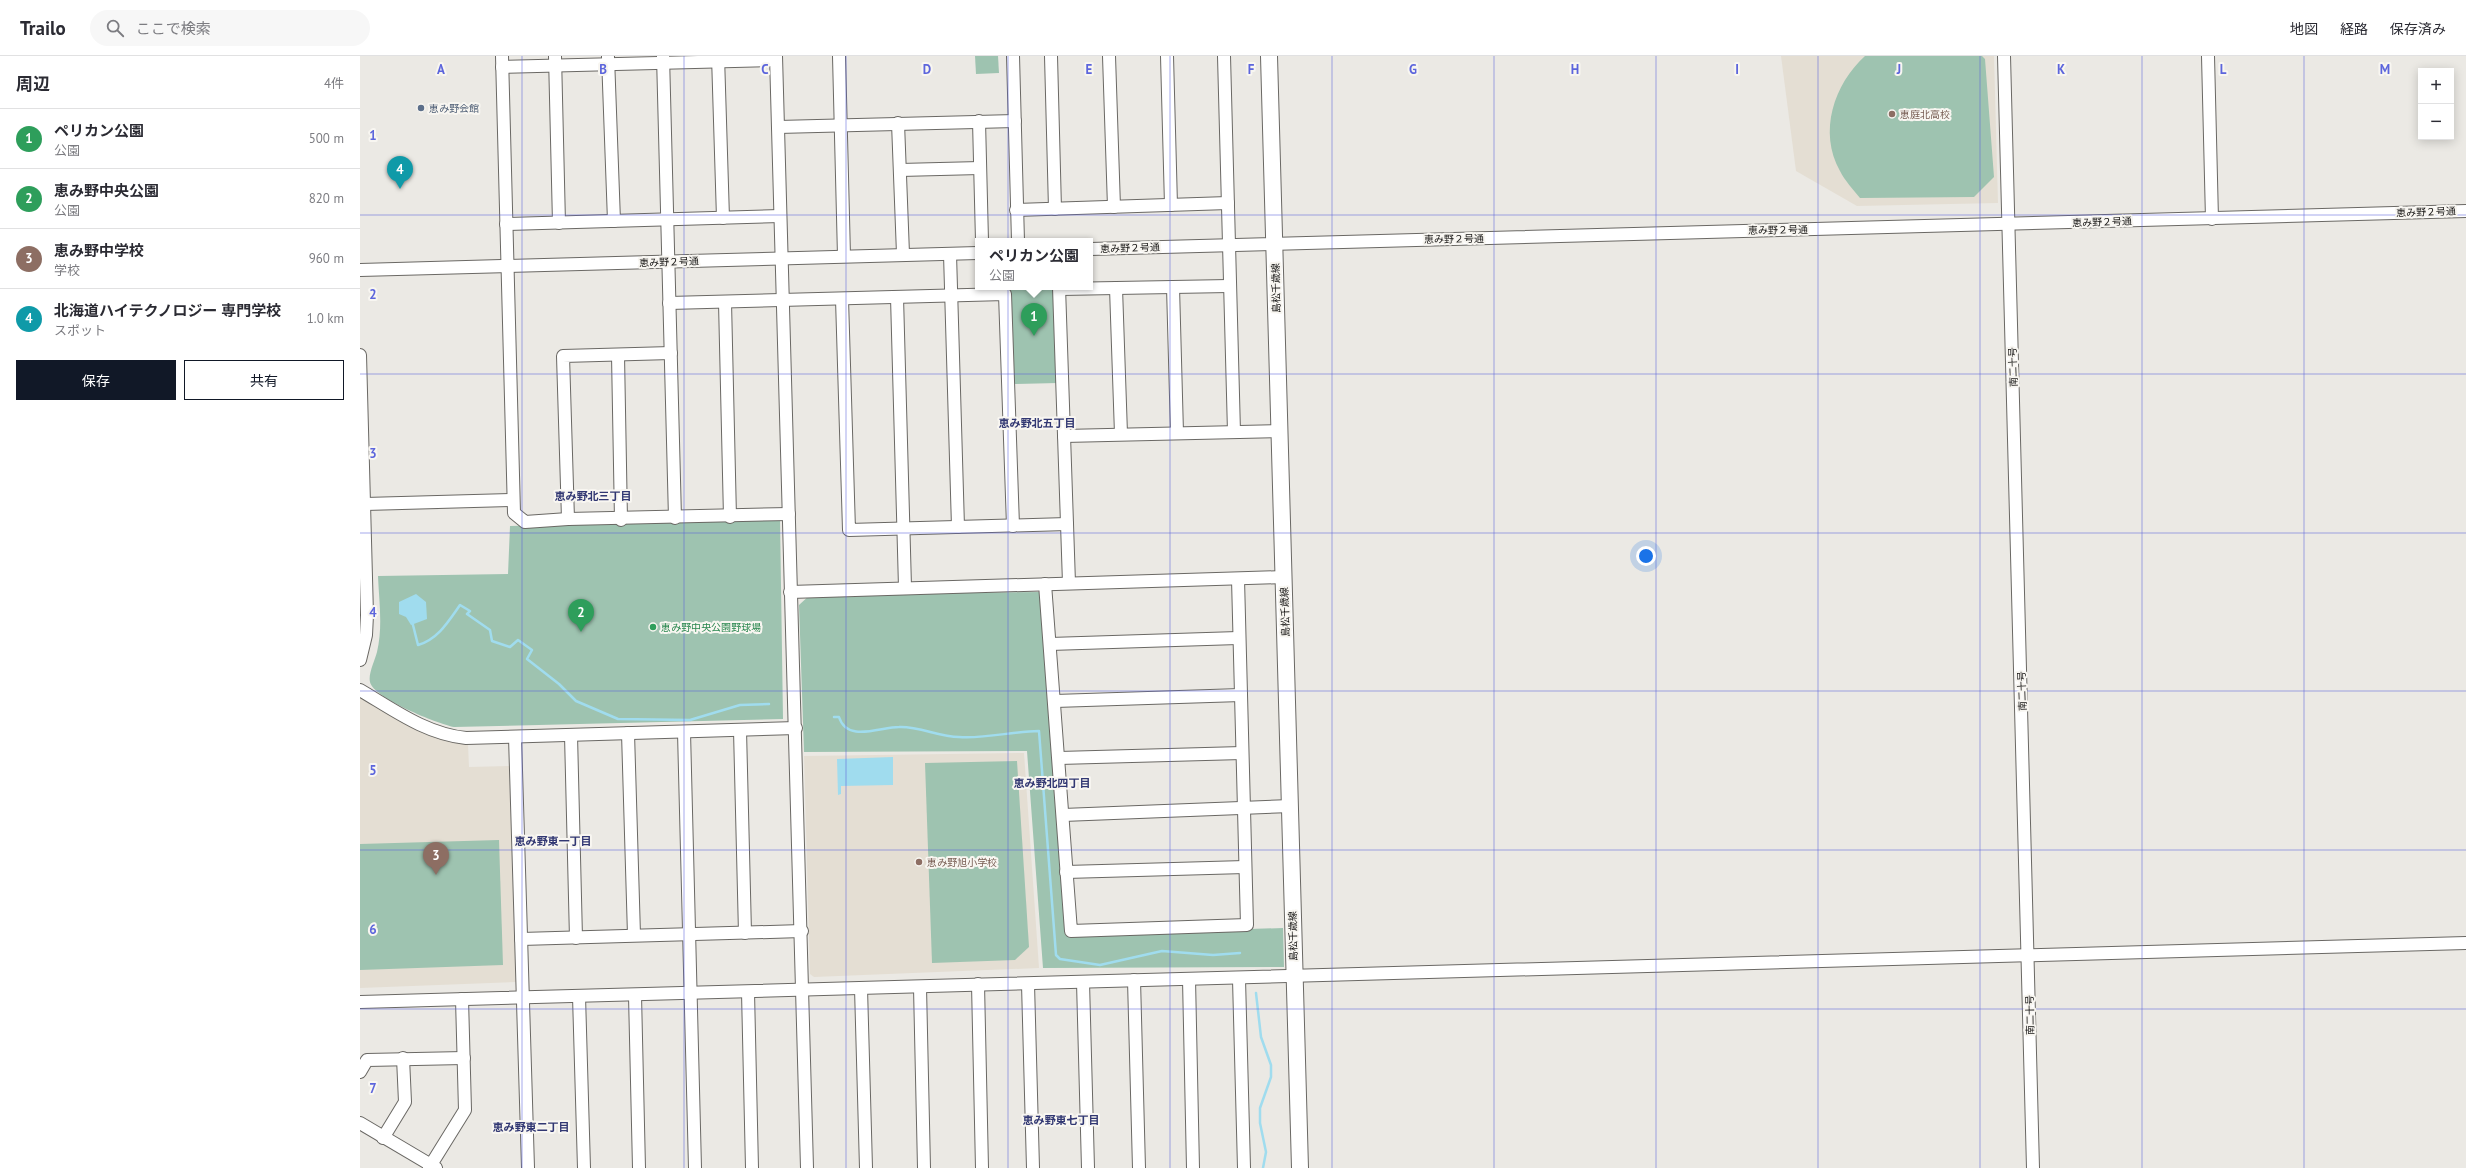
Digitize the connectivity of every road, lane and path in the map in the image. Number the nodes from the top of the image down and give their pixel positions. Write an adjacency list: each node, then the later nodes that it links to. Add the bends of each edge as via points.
1 (839, 56): 19 (street)
2 (1013, 56): 17 (street)
3 (1051, 56): 26 (street)
4 (1109, 56): 25 (street)
5 (1167, 56): 24 (street)
6 (1224, 56): 23 (street)
7 (1269, 56): 39 (main road, 島松千歳線)
8 (2004, 56): 30 (street, 南二十号)
9 (2208, 56): 29 (street)
10 (776, 58): 12 (street); 20 (street)
11 (663, 59): 12 (street); 13 (street); 33 (street)
12 (718, 59): 32 (street)
13 (608, 60): 14 (street); 34 (street)
14 (556, 61): 15 (street); 35 (street)
15 (502, 62): 36 (street)
16 (979, 121): 17 (street); 18 (street); 21 (street)
17 (1015, 121): 27 (street)
18 (898, 123): 19 (street); 22 (street)
19 (841, 125): 20 (street); 45 (street)
20 (778, 127): 31 (street)
21 (980, 168): 22 (street); 37 (street)
22 (900, 170): 43 (street)
23 (1228, 203): 24 (street); 40 (street)
24 (1171, 205): 25 (street)
25 (1114, 207): 26 (street)
26 (1055, 209): 27 (street)
27 (1016, 210): 38 (street)
28 (2466, 211): 29 (street, 恵み野２号通)
29 (2212, 212): 30 (street, 恵み野２号通)
30 (2008, 213): 39 (street, 恵み野２号通); 112 (street, 南二十号)
31 (780, 216): 32 (street); 46 (street)
32 (723, 218): 33 (street)
33 (668, 220): 34 (street); 47 (street)
34 (614, 221): 35 (street)
35 (559, 223): 36 (street)
36 (506, 224): 48 (street)
37 (982, 238)
38 (1018, 238)
39 (1275, 243): 40 (street, 恵み野２号通); 64 (main road, 島松千歳線)
40 (1229, 245): 41 (street, 恵み野２号通); 50 (street)
41 (1093, 249)
42 (975, 253): 44 (street, 恵み野２号通)
43 (903, 254): 44 (street, 恵み野２号通); 45 (street, 恵み野２号通)
44 (950, 254): 55 (street)
45 (844, 256): 46 (street, 恵み野２号通)
46 (781, 258): 47 (street, 恵み野２号通); 58 (street)
47 (669, 262): 48 (street, 恵み野２号通); 60 (street)
48 (507, 266): 49 (street, 恵み野２号通); 69 (street)
49 (360, 270)
50 (1229, 286): 51 (street); 65 (street)
51 (1173, 287): 53 (street); 66 (street)
52 (1093, 288): 53 (street)
53 (1116, 288): 67 (street)
54 (1060, 290): 68 (street)
55 (951, 295): 56 (street); 77 (street, via 1005,294); 78 (street)
56 (896, 297): 57 (street); 79 (street)
57 (842, 299): 58 (street); 79 (street, via 849,530)
58 (782, 300): 59 (street); 71 (street)
59 (725, 302): 60 (street); 72 (street)
60 (669, 303): 61 (street)
61 (671, 353): 63 (street); 73 (street)
62 (360, 355): 70 (street)
63 (618, 355): 74 (street, via 563,356); 75 (street)
64 (1279, 431): 65 (street); 80 (main road, 島松千歳線)
65 (1234, 432): 66 (street)
66 (1177, 433): 67 (street)
67 (1121, 434): 68 (street)
68 (1064, 436): 76 (street)
69 (513, 500): 70 (street); 74 (street, via 514,513 525,522)
70 (366, 504): 88 (street, via 366,636)
71 (789, 514): 72 (street); 85 (street)
72 (730, 516): 73 (street)
73 (675, 518): 75 (street)
74 (568, 519): 75 (street)
75 (621, 520)
76 (1067, 524): 77 (street); 82 (street)
77 (1013, 526): 78 (street)
78 (958, 527): 79 (street)
79 (904, 529): 84 (street)
80 (1284, 577): 81 (street); 100 (main road, 島松千歳線)
81 (1238, 579): 82 (street); 86 (street)
82 (1069, 583): 83 (street)
83 (1045, 584): 84 (street); 87 (street)
84 (904, 586): 85 (street)
85 (790, 592): 92 (street)
86 (1238, 638): 87 (street); 90 (street)
87 (1050, 644): 91 (street)
88 (360, 660)
89 (360, 690): 97 (street, via 412,721 438,732 466,738)
90 (1241, 695): 91 (street); 98 (street)
91 (1055, 701): 99 (street)
92 (796, 728): 93 (street); 105 (street)
93 (740, 730): 94 (street); 106 (street)
94 (684, 732): 95 (street); 107 (street)
95 (628, 733): 96 (street); 108 (street)
96 (571, 735): 97 (street); 109 (street)
97 (515, 737): 110 (street)
98 (1242, 753): 99 (street); 101 (street)
99 (1059, 758): 102 (street)
100 (1291, 806): 101 (street); 113 (main road, 島松千歳線)
101 (1244, 809): 102 (street); 103 (street)
102 (1063, 815): 104 (street)
103 (1245, 867): 104 (street); 104 (street, via 1247,925 1071,931)
104 (1066, 872)
105 (802, 931): 106 (street); 122 (street)
106 (745, 933): 107 (street)
107 (689, 934): 108 (street); 123 (street)
108 (634, 935): 109 (street)
109 (576, 938): 110 (street)
110 (521, 940): 127 (street)
111 (2466, 943): 112 (street)
112 (2029, 955): 113 (street); 151 (street, 南二十号)
113 (1293, 977): 115 (street); 150 (main road, 島松千歳線)
114 (1189, 979): 115 (street); 116 (street); 148 (street)
115 (1239, 979): 149 (street)
116 (1134, 980): 117 (street); 147 (street)
117 (1083, 982): 119 (street); 146 (street)
118 (978, 984): 119 (street); 120 (street); 144 (street)
119 (1028, 984): 145 (street)
120 (920, 987): 121 (street); 143 (street)
121 (861, 988): 122 (street); 142 (street)
122 (803, 990): 124 (street); 141 (street)
123 (692, 992): 124 (street); 125 (street); 139 (street)
124 (748, 992): 140 (street)
125 (635, 995): 126 (street); 138 (street)
126 (579, 996): 127 (street); 137 (street)
127 (523, 998): 128 (street); 136 (street)
128 (462, 999): 129 (street); 131 (street)
129 (360, 1002)
130 (403, 1058): 131 (street); 132 (street, via 367,1060); 134 (street, via 405,1102)
131 (464, 1058): 135 (street, via 465,1110)
132 (360, 1072)
133 (360, 1123): 134 (street)
134 (384, 1138): 135 (street)
135 (432, 1167)
136 (528, 1168)
137 (584, 1168)
138 (639, 1168)
139 (695, 1168)
140 (752, 1168)
141 (807, 1168)
142 (866, 1168)
143 (924, 1168)
144 (982, 1168)
145 (1033, 1168)
146 (1088, 1168)
147 (1139, 1168)
148 (1193, 1168)
149 (1244, 1168)
150 (1300, 1168)
151 (2033, 1168)

